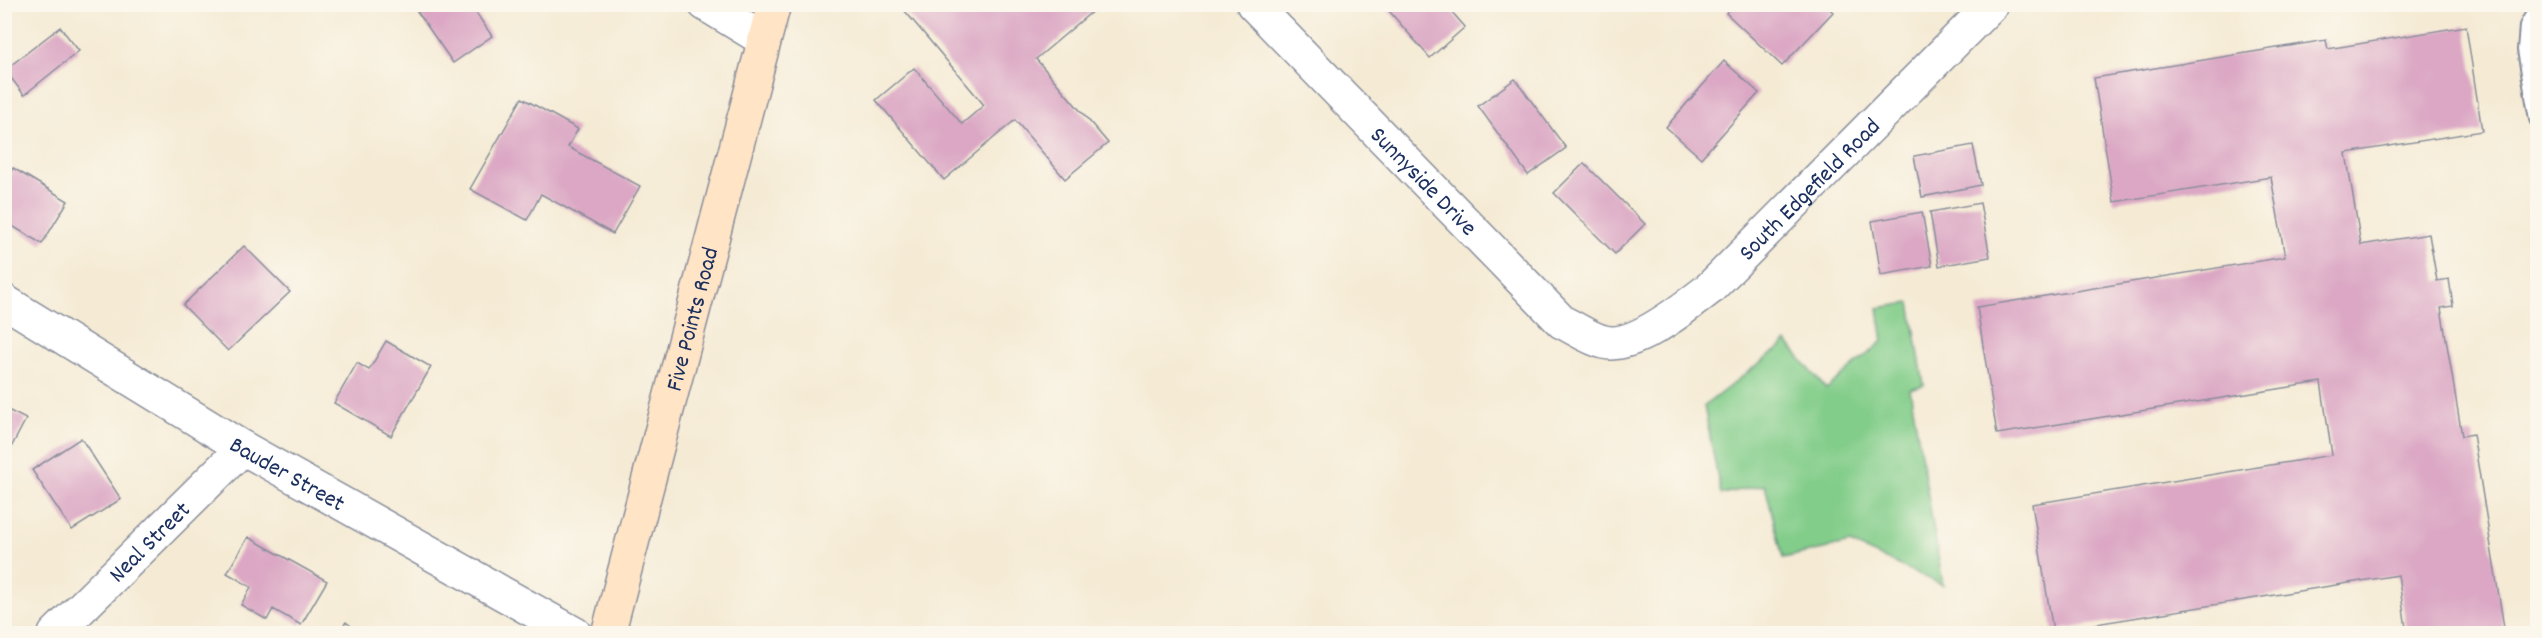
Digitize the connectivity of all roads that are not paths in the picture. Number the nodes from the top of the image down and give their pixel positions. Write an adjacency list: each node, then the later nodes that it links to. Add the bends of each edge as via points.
1 (705, 4): 6 (street)
2 (774, 4): 6 (street, Five Points Road)
3 (1253, 4): 9 (street, Sunnyside Drive, via 1562,322)
4 (1992, 4): 9 (street, South Edgefield Road, via 1709,289 1669,321 1628,339)
5 (2538, 8): 7 (lane, via 2528,26 2526,50)
6 (764, 40): 13 (street, Five Points Road)
7 (2538, 119)
8 (4, 301): 10 (street, Bauder Street)
9 (1605, 343)
10 (243, 448): 11 (street, Neal Street); 12 (street, Bauder Street)
11 (55, 633)
12 (575, 633)
13 (608, 633)

